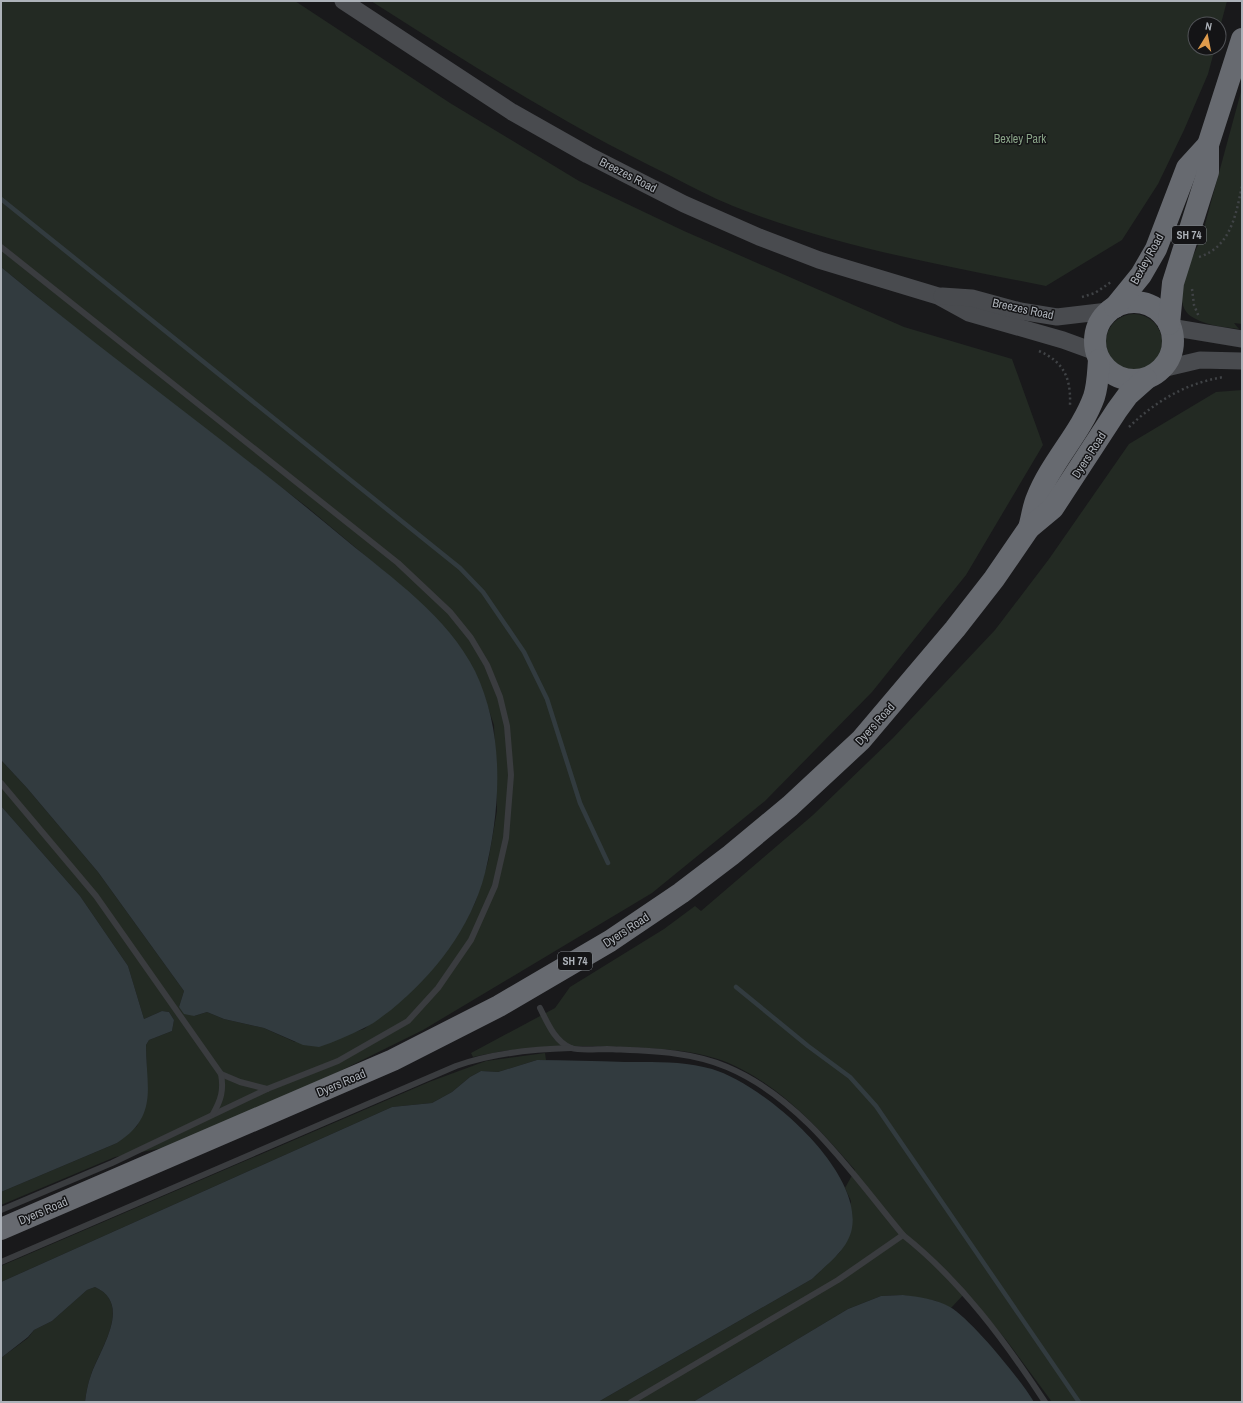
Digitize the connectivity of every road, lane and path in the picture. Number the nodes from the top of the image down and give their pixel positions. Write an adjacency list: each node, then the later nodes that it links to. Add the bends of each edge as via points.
1 (343, 1): 9 (main road, Breezes Road, via 512,112 588,155 684,204 818,260)
2 (1242, 39): 3 (highway, Bexley Road / SH 74)
3 (1208, 145): 11 (highway, Bexley Road / SH 74, via 1187,168 1156,249 1141,275); 13 (highway, Bexley Road / SH 74, via 1208,172 1173,283)
4 (1242, 186): 6 (path, via 1235,218 1226,239 1210,252)
5 (1, 247): 27 (lane, via 398,563 454,617 487,665 500,697 510,751 509,818 495,886 471,940 438,988 408,1021 338,1061)
6 (1195, 259)
7 (1114, 278): 10 (path, via 1095,293)
8 (1191, 287): 12 (path)
9 (938, 296): 11 (main road, Breezes Road, via 972,298 1057,317); 15 (main road, Breezes Road, via 969,313 1063,340)
10 (1077, 299)
11 (1111, 309): 13 (highway, via 1130,302 1146,304 1159,312); 15 (highway, SH 74, via 1096,330 1094,345)
12 (1198, 313)
13 (1170, 326): 14 (main road); 18 (highway, SH 74, via 1173,336 1168,362)
14 (1242, 339)
15 (1097, 356): 18 (highway, via 1108,371 1119,378 1128,380); 22 (highway, Dyers Road / SH 74, via 1093,398 1036,499)
16 (1057, 361): 20 (path, via 1069,384)
17 (1242, 361): 18 (main road, via 1200,360)
18 (1154, 374): 22 (highway, Dyers Road / SH 74, via 1128,395 1053,508)
19 (1229, 378): 21 (path, via 1198,382 1170,395)
20 (1070, 393)
21 (1134, 422)
22 (1029, 528): 30 (highway, Dyers Road / SH 74, via 964,618 861,740 790,806 731,855 645,918 499,1006 393,1060)
23 (1, 783): 26 (lane, via 96,896)
24 (540, 1008): 25 (lane, via 560,1041)
25 (572, 1048): 31 (lane, via 694,1056 710,1060 746,1076 777,1096 828,1145); 32 (lane, via 512,1053 456,1066)
26 (221, 1074): 27 (lane); 28 (lane, via 221,1099)
27 (267, 1089): 28 (lane)
28 (213, 1114): 29 (lane, via 112,1163)
29 (1, 1210)
30 (1, 1229)
31 (903, 1234): 33 (lane, via 838,1280); 34 (lane, via 947,1273 994,1329)
32 (1, 1262)
33 (631, 1402)
34 (1046, 1402)

